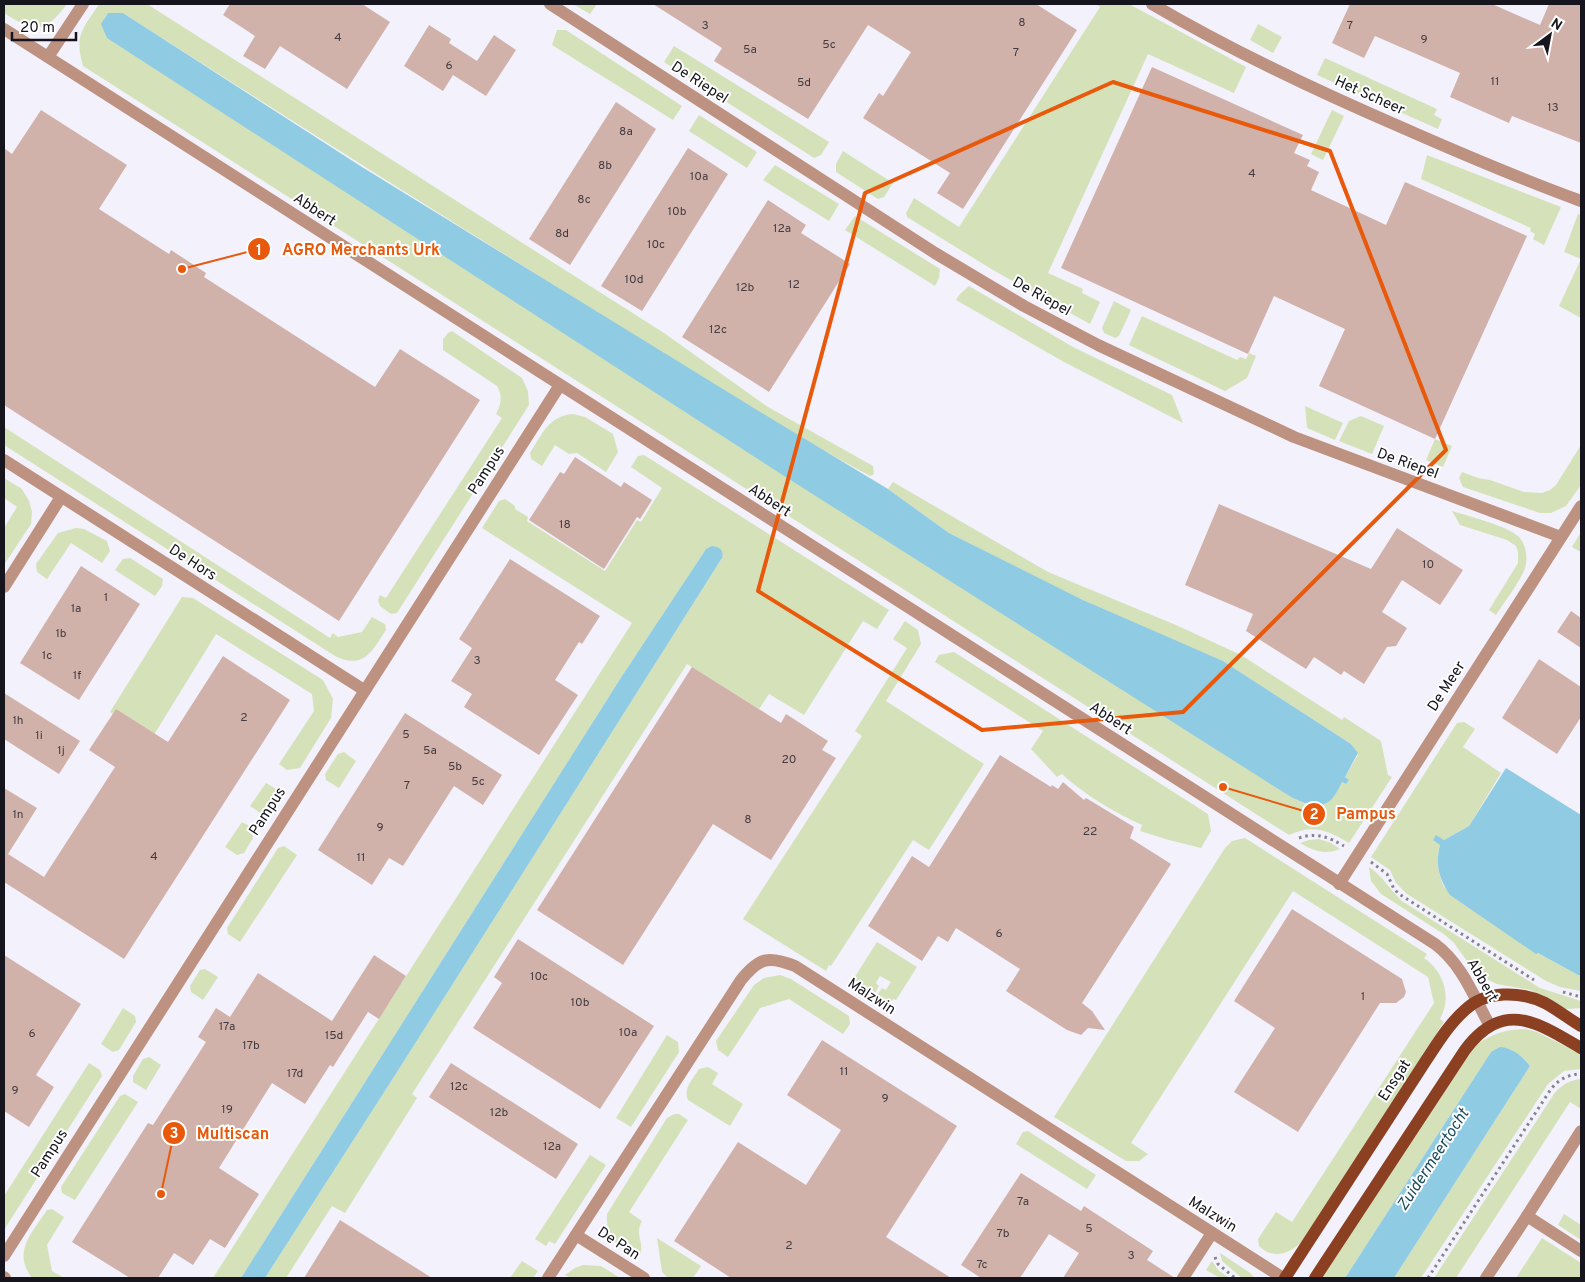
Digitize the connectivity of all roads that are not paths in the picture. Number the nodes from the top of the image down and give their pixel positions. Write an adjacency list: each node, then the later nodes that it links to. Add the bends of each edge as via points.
1 (83, 4): 5 (street)
2 (550, 4): 11 (street, De Riepel, via 936,253 1024,306 1098,345 1294,437)
3 (1152, 4): 6 (street, Het Scheer, via 1323,92 1463,154)
4 (4, 30): 5 (street, Abbert)
5 (48, 57): 7 (street, Abbert)
6 (1581, 201)
7 (560, 385): 13 (street, Pampus); 14 (street, Abbert)
8 (4, 460): 9 (street, De Hors)
9 (61, 497): 12 (street); 13 (street, De Hors)
10 (1581, 506): 11 (street, De Meer)
11 (1561, 537): 14 (street, De Meer)
12 (4, 587)
13 (364, 690): 24 (street, Pampus)
14 (1340, 884): 15 (street, Abbert, via 1447,953)
15 (1476, 1001): 16 (street, Abbert); 17 (main road, Ensgat, via 1501,994 1529,997); 28 (main road, Ensgat, via 1456,1019 1425,1062)
16 (1490, 1026): 18 (main road, via 1508,1020 1528,1020); 29 (main road, via 1465,1050)
17 (1581, 1026)
18 (1581, 1048)
19 (1581, 1131): 20 (street)
20 (1527, 1216): 23 (street); 30 (street)
21 (1212, 1233): 22 (street, Malzwin, via 778,959 765,960 752,967 741,980); 27 (street); 28 (street, Malzwin)
22 (576, 1235): 25 (street, Malzwin); 26 (street, De Pan)
23 (1581, 1251)
24 (4, 1256)
25 (548, 1278)
26 (644, 1278)
27 (1183, 1278)
28 (1284, 1278)
29 (1315, 1278)
30 (1486, 1278)

